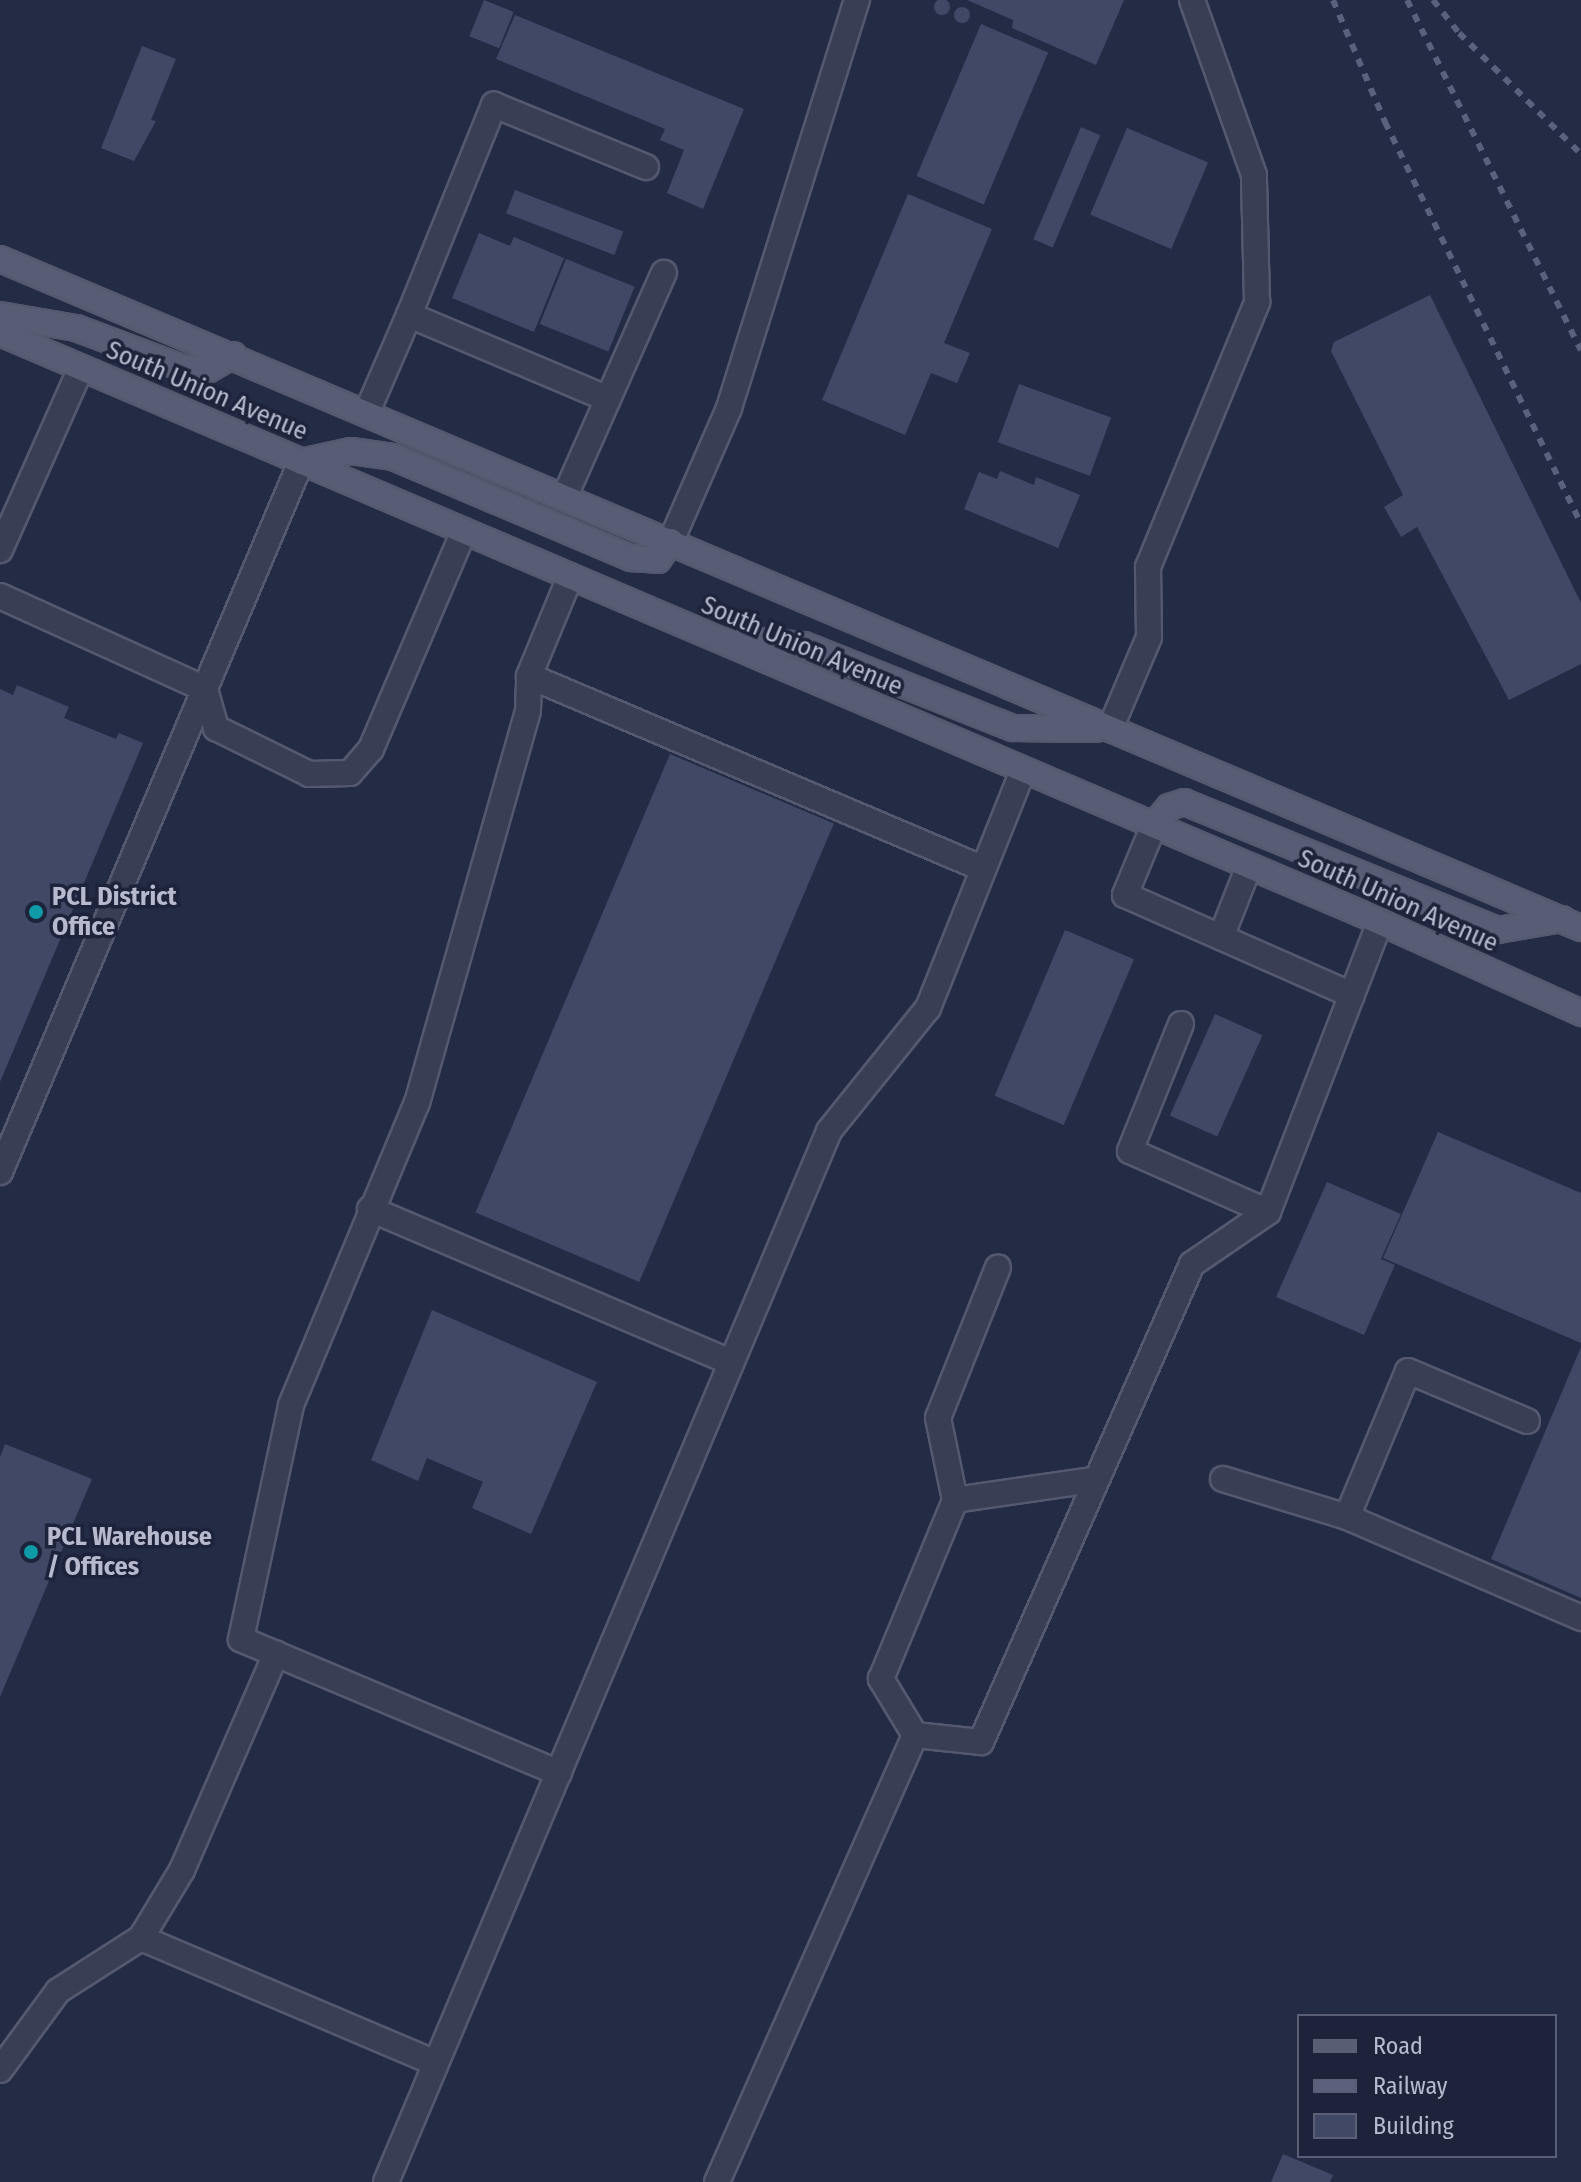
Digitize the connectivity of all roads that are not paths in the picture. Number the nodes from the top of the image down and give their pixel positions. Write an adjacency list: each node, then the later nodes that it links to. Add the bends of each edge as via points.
1 (857, 0): 16 (lane, via 729,408)
2 (1192, 0): 23 (lane, via 1254,175 1257,302 1148,567 1149,637)
3 (646, 167): 7 (lane, via 494,105)
4 (0, 259): 9 (main road, South Union Avenue)
5 (664, 273): 11 (lane)
6 (0, 315): 9 (main road, via 76,328 185,369 209,369)
7 (409, 315): 11 (lane); 12 (lane)
8 (0, 333): 10 (main road, South Union Avenue)
9 (233, 355): 12 (main road, South Union Avenue)
10 (81, 368): 13 (main road, South Union Avenue); 17 (lane)
11 (608, 399): 14 (lane)
12 (367, 412): 14 (main road, South Union Avenue)
13 (301, 462): 15 (main road, South Union Avenue); 16 (main road, via 351,451 393,457 631,558 658,560); 22 (lane)
14 (565, 496): 16 (main road, South Union Avenue)
15 (464, 531): 18 (main road, South Union Avenue); 22 (lane, via 371,749 350,773 309,774 216,728)
16 (671, 541): 23 (main road, South Union Avenue)
17 (0, 550)
18 (570, 577): 20 (main road, South Union Avenue); 21 (lane)
19 (0, 596): 22 (lane)
20 (711, 637): 23 (main road, via 804,645 1013,728); 24 (main road, South Union Avenue)
21 (529, 676): 27 (lane); 35 (lane, via 528,710 417,1103)
22 (205, 689): 34 (lane)
23 (1110, 729): 29 (main road, South Union Avenue)
24 (1023, 770): 25 (main road, South Union Avenue); 27 (lane)
25 (1154, 825): 26 (main road, South Union Avenue); 29 (main road, via 1169,807 1184,802 1498,930); 30 (lane, via 1125,895)
26 (1249, 866): 28 (main road, South Union Avenue); 30 (lane)
27 (983, 869): 38 (lane, via 928,1008 829,1131)
28 (1380, 922): 31 (lane); 32 (main road, South Union Avenue)
29 (1571, 924)
30 (1221, 937): 31 (lane)
31 (1352, 995): 36 (lane)
32 (1581, 1013)
33 (1181, 1024): 36 (lane, via 1130,1151)
34 (0, 1172)
35 (370, 1209): 38 (lane); 45 (lane, via 291,1405 255,1555 241,1639)
36 (1268, 1212): 41 (lane, via 1192,1264)
37 (998, 1267): 42 (lane, via 938,1418)
38 (731, 1362): 47 (lane)
39 (1527, 1421): 43 (lane, via 1408,1371)
40 (1223, 1479): 43 (lane)
41 (1092, 1480): 42 (lane); 46 (lane, via 981,1742)
42 (955, 1500): 46 (lane, via 881,1679)
43 (1347, 1517): 44 (lane)
44 (1581, 1618)
45 (276, 1654): 47 (lane); 48 (lane, via 182,1870)
46 (915, 1735): 52 (lane)
47 (559, 1773): 49 (lane)
48 (141, 1938): 49 (lane); 50 (lane, via 58,1991)
49 (435, 2063): 51 (lane)
50 (0, 2070)
51 (386, 2182)
52 (717, 2182)

